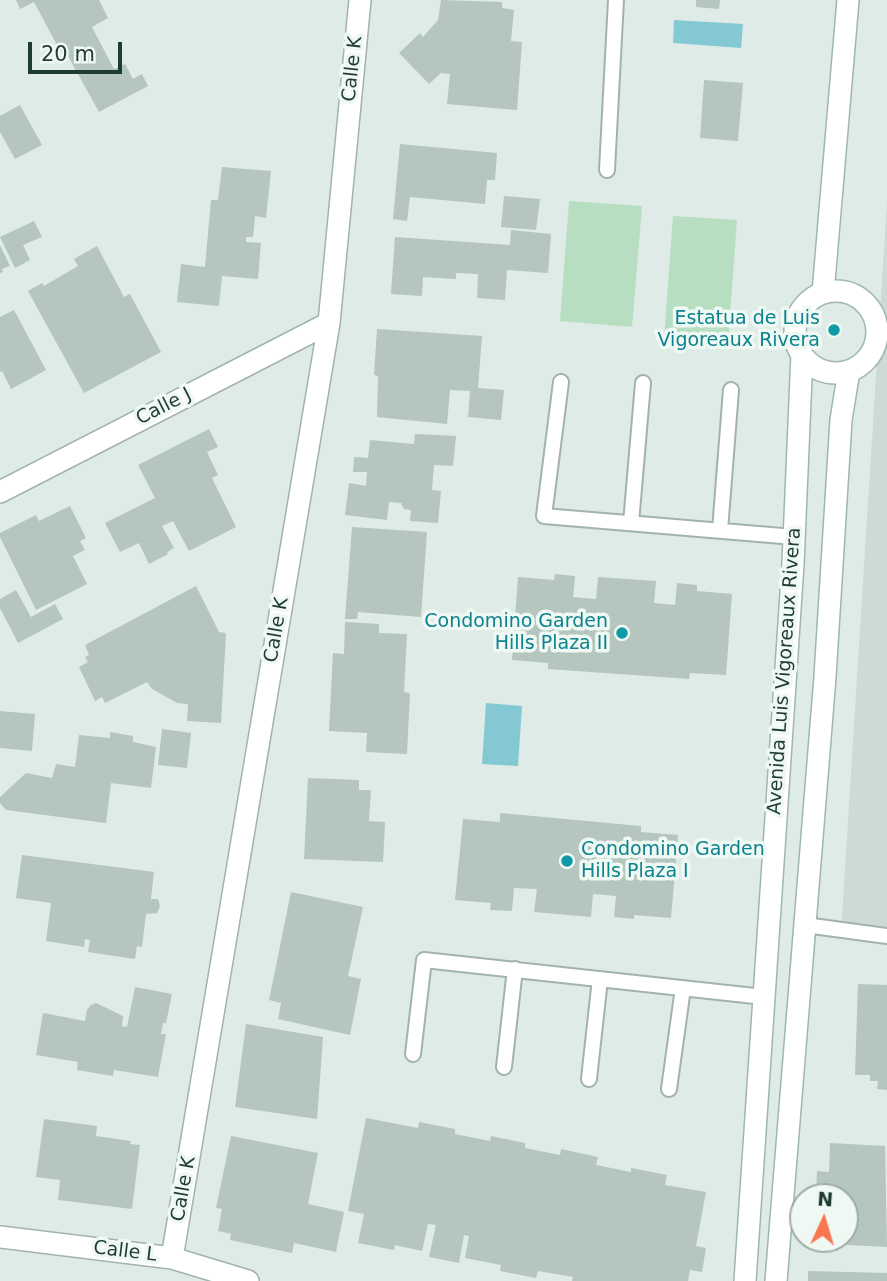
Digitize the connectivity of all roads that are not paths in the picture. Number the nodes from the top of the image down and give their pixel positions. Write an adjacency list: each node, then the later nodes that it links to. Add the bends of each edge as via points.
1 (360, 0): 8 (main road, Calle K)
2 (616, 0): 4 (lane)
3 (848, 0): 5 (main road)
4 (607, 170)
5 (823, 293): 6 (main road, via 844,292); 10 (main road, via 805,305 797,318 795,333)
6 (863, 302): 7 (main road); 9 (main road, via 876,325)
7 (887, 303)
8 (329, 323): 15 (main road, Calle J); 30 (main road, Calle K)
9 (879, 348): 11 (main road)
10 (802, 354): 11 (main road, via 822,370); 18 (main road, Avenida Luis Vigoreaux Rivera)
11 (849, 371): 19 (main road, Avenida Luis Vigoreaux Rivera, via 841,420)
12 (561, 382): 16 (lane, via 544,516)
13 (643, 383): 16 (lane)
14 (731, 390): 17 (lane)
15 (0, 492)
16 (631, 523): 17 (lane)
17 (720, 530): 18 (lane)
18 (794, 537): 24 (main road, Avenida Luis Vigoreaux Rivera)
19 (805, 925): 20 (lane); 33 (main road, Avenida Luis Vigoreaux Rivera)
20 (887, 936)
21 (515, 970): 22 (lane); 25 (lane, via 424,960); 26 (lane)
22 (600, 979): 23 (lane); 27 (lane)
23 (683, 988): 24 (lane); 28 (lane)
24 (764, 997): 32 (main road, Avenida Luis Vigoreaux Rivera)
25 (413, 1054)
26 (503, 1067)
27 (589, 1079)
28 (669, 1089)
29 (0, 1237): 30 (main road, Calle L)
30 (172, 1258): 31 (main road, Calle L)
31 (248, 1281)
32 (745, 1281)
33 (776, 1281)

